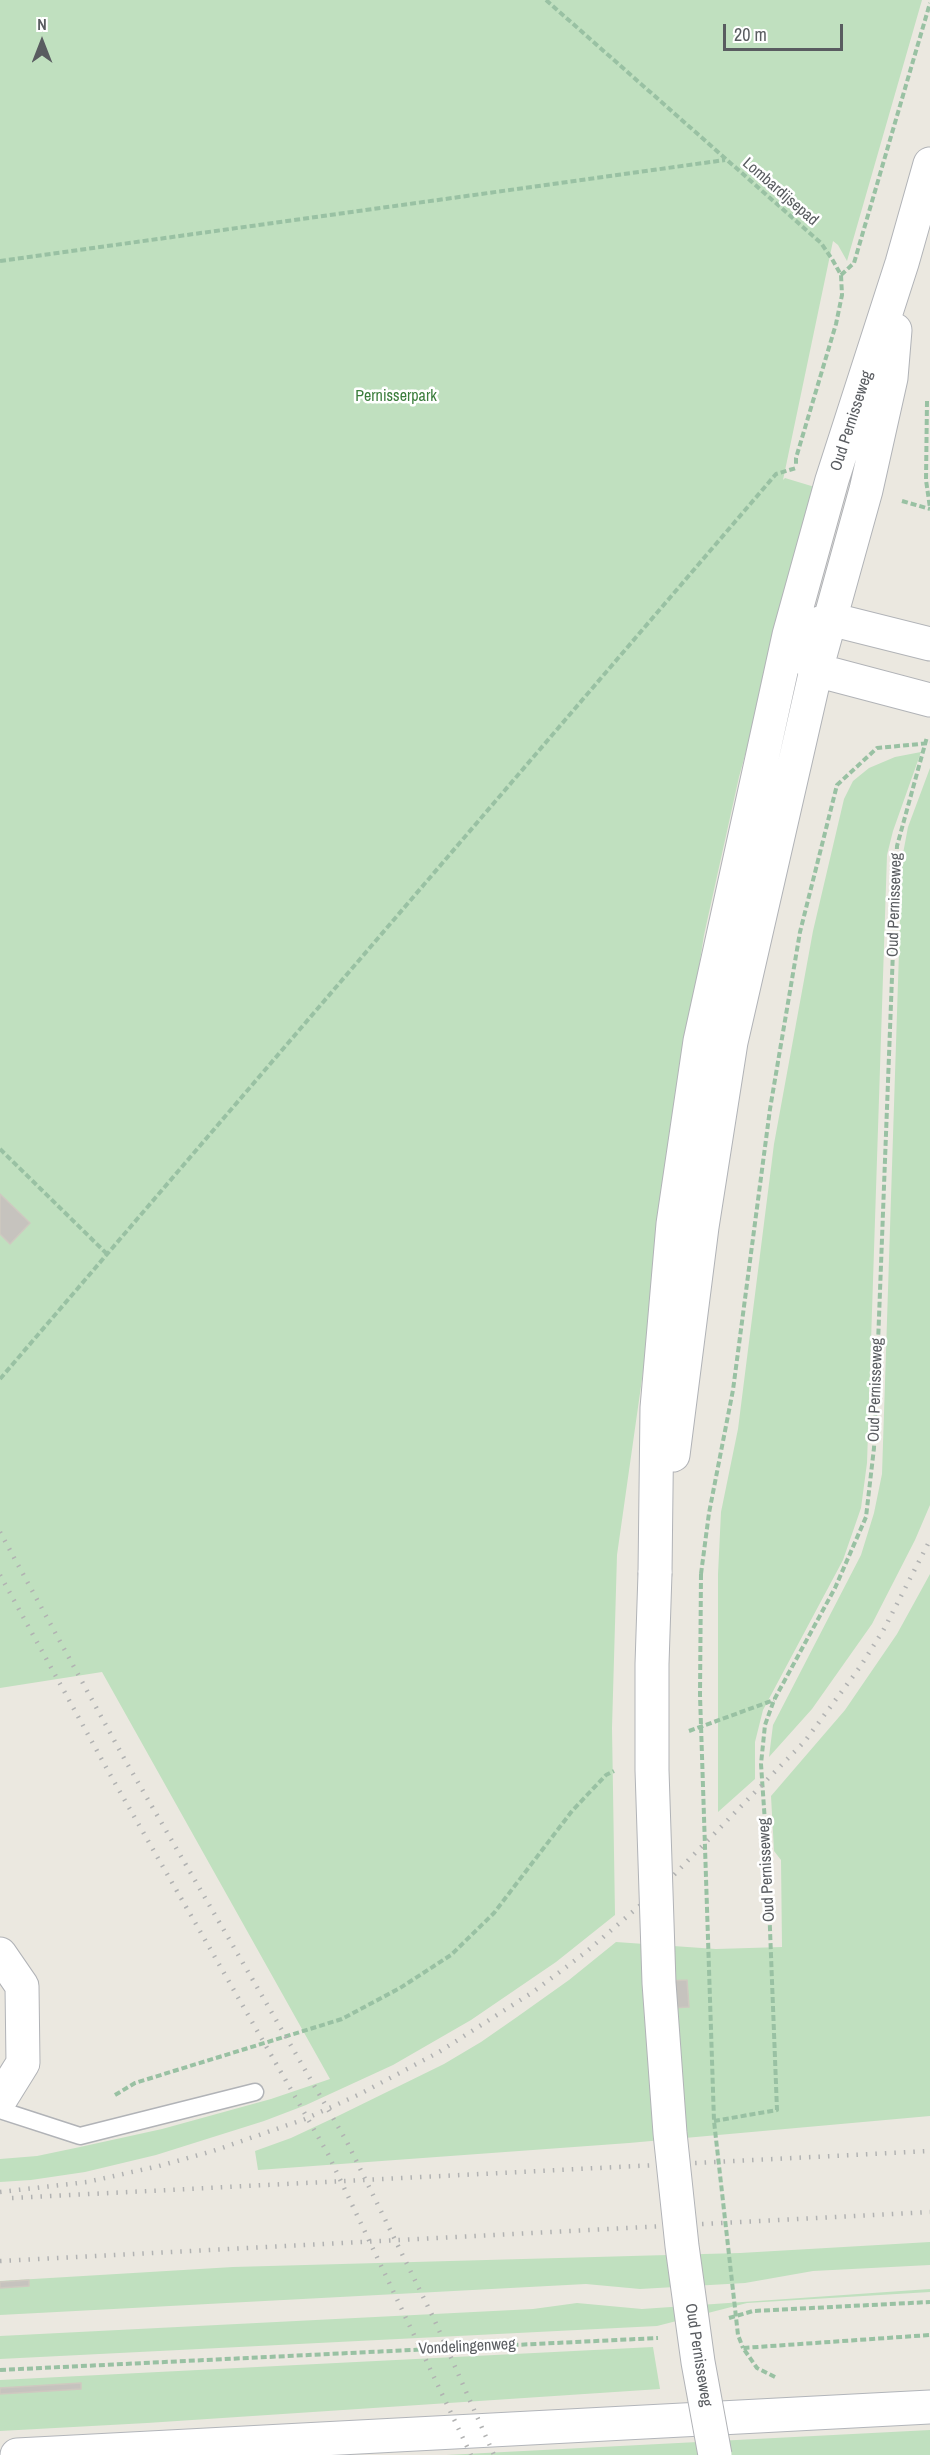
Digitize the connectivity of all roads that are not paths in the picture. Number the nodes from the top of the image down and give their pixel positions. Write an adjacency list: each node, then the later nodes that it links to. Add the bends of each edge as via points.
1 (930, 164): 2 (street, Oud Pernisseweg)
2 (902, 263): 3 (street, Oud Pernisseweg, via 891,378 866,490); 4 (street, Oud Pernisseweg, via 832,480)
3 (830, 619): 4 (street); 5 (street); 6 (street, Oud Pernisseweg)
4 (789, 635): 6 (street); 8 (street, Oud Pernisseweg, via 700,1041 673,1224 657,1408)
5 (930, 644)
6 (816, 670): 7 (street); 8 (street, Oud Pernisseweg, via 731,1042)
7 (930, 700)
8 (655, 1573): 15 (street, Oud Pernisseweg, bridge, via 652,1770 659,1983 682,2247)
9 (0, 1954): 11 (street, via 22,1986 23,2063)
10 (255, 2092): 12 (lane, via 80,2136)
11 (0, 2100)
12 (0, 2110)
13 (930, 2408): 14 (street)
14 (17, 2455)
15 (715, 2455)

